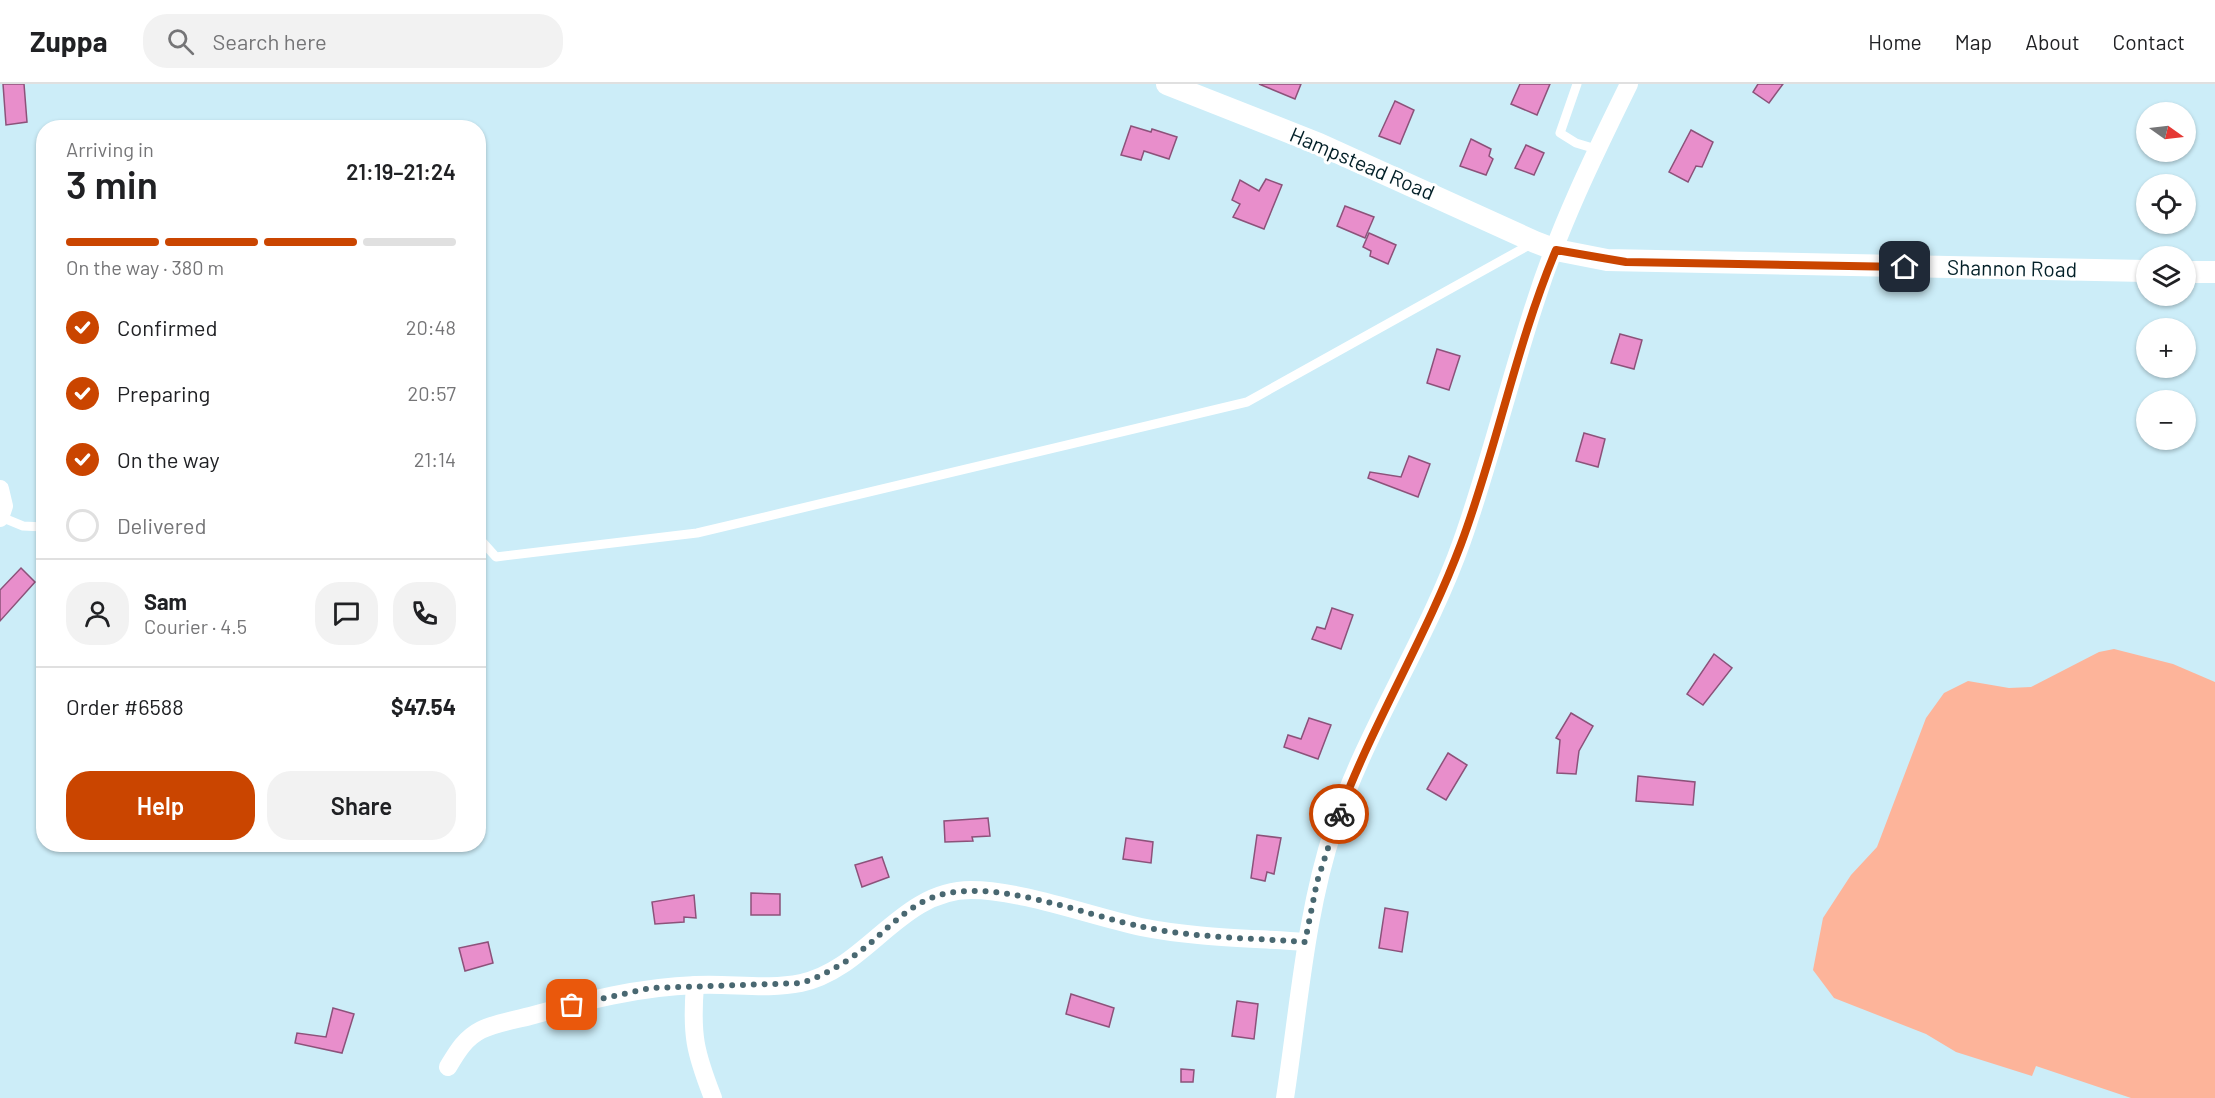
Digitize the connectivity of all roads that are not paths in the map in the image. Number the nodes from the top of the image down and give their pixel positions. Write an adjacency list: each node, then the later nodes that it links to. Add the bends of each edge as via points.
1 (1167, 84): 5 (street, Hampstead Road, via 1319,144)
2 (1577, 84): 4 (lane, via 1560,133)
3 (1629, 84): 4 (street)
4 (1596, 149): 5 (street)
5 (1545, 246): 6 (street, Shannon Road, via 1607,260 1644,262); 12 (lane, via 1247,402 697,533 496,557); 13 (street, via 1535,303 1481,485 1425,631 1356,770 1334,825)
6 (2136, 271)
7 (2196, 272): 8 (street)
8 (2215, 272)
9 (0, 489): 10 (street, via 4,506)
10 (0, 518): 11 (lane)
11 (36, 527)
12 (486, 546)
13 (1305, 942): 14 (street, via 1181,933 1010,895 970,890 934,897 917,905 820,976 782,985); 17 (street)
14 (695, 985): 15 (street, via 594,998 481,1030 462,1044); 16 (street, via 692,1025 699,1062)
15 (448, 1067)
16 (712, 1098)
17 (1285, 1098)

